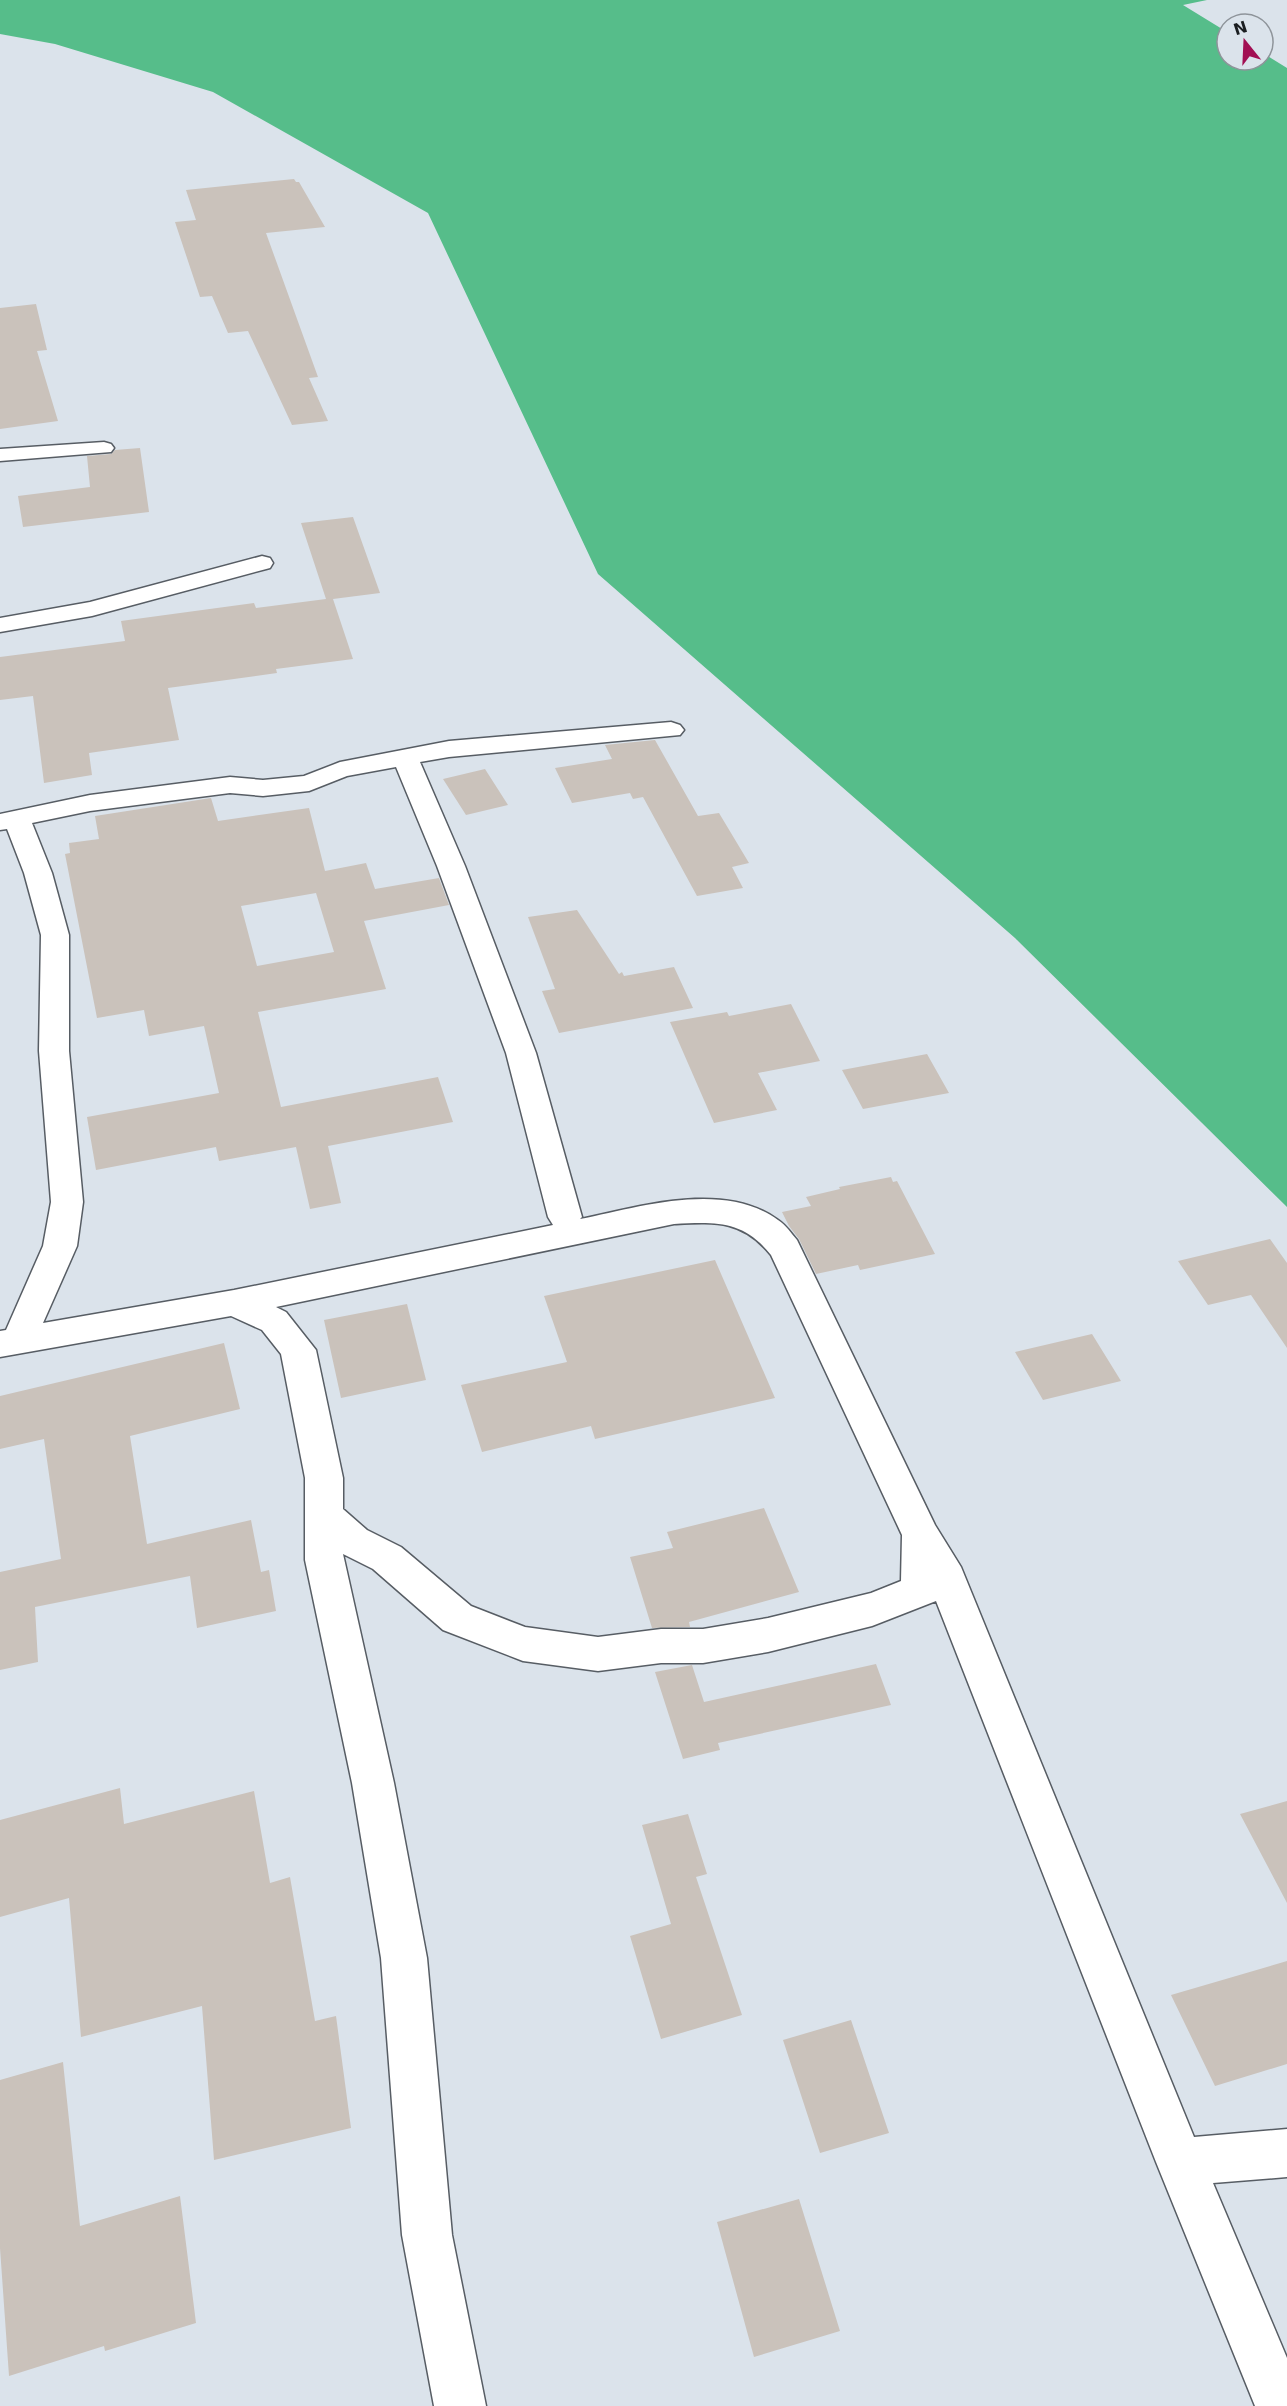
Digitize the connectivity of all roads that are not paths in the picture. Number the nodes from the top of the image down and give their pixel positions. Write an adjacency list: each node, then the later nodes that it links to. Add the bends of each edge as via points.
1 (104, 448): 2 (street)
2 (0, 455)
3 (262, 563): 4 (street, via 92,609)
4 (0, 625)
5 (671, 730): 6 (street, via 449,749)
6 (405, 757): 7 (street, via 340,770 309,783 263,788 230,785 90,803); 8 (street, via 451,866 521,1053)
7 (8, 821): 10 (street, via 38,873 54,935 54,1051 67,1202 60,1246)
8 (565, 1217)
9 (234, 1303): 10 (street); 11 (street, via 274,1321 298,1350 324,1478); 12 (street, via 674,1212 743,1216 766,1228 785,1249)
10 (10, 1341)
11 (323, 1514): 12 (street, via 353,1540 387,1558 457,1618 523,1644 598,1654 661,1646 703,1646 768,1635 872,1609 921,1591); 15 (street, via 324,1560 372,1783 404,1958 427,2235)
12 (921, 1535): 14 (street, via 942,1567)
13 (1287, 2153): 14 (street)
14 (1180, 2162): 16 (street)
15 (460, 2406)
16 (1281, 2406)

